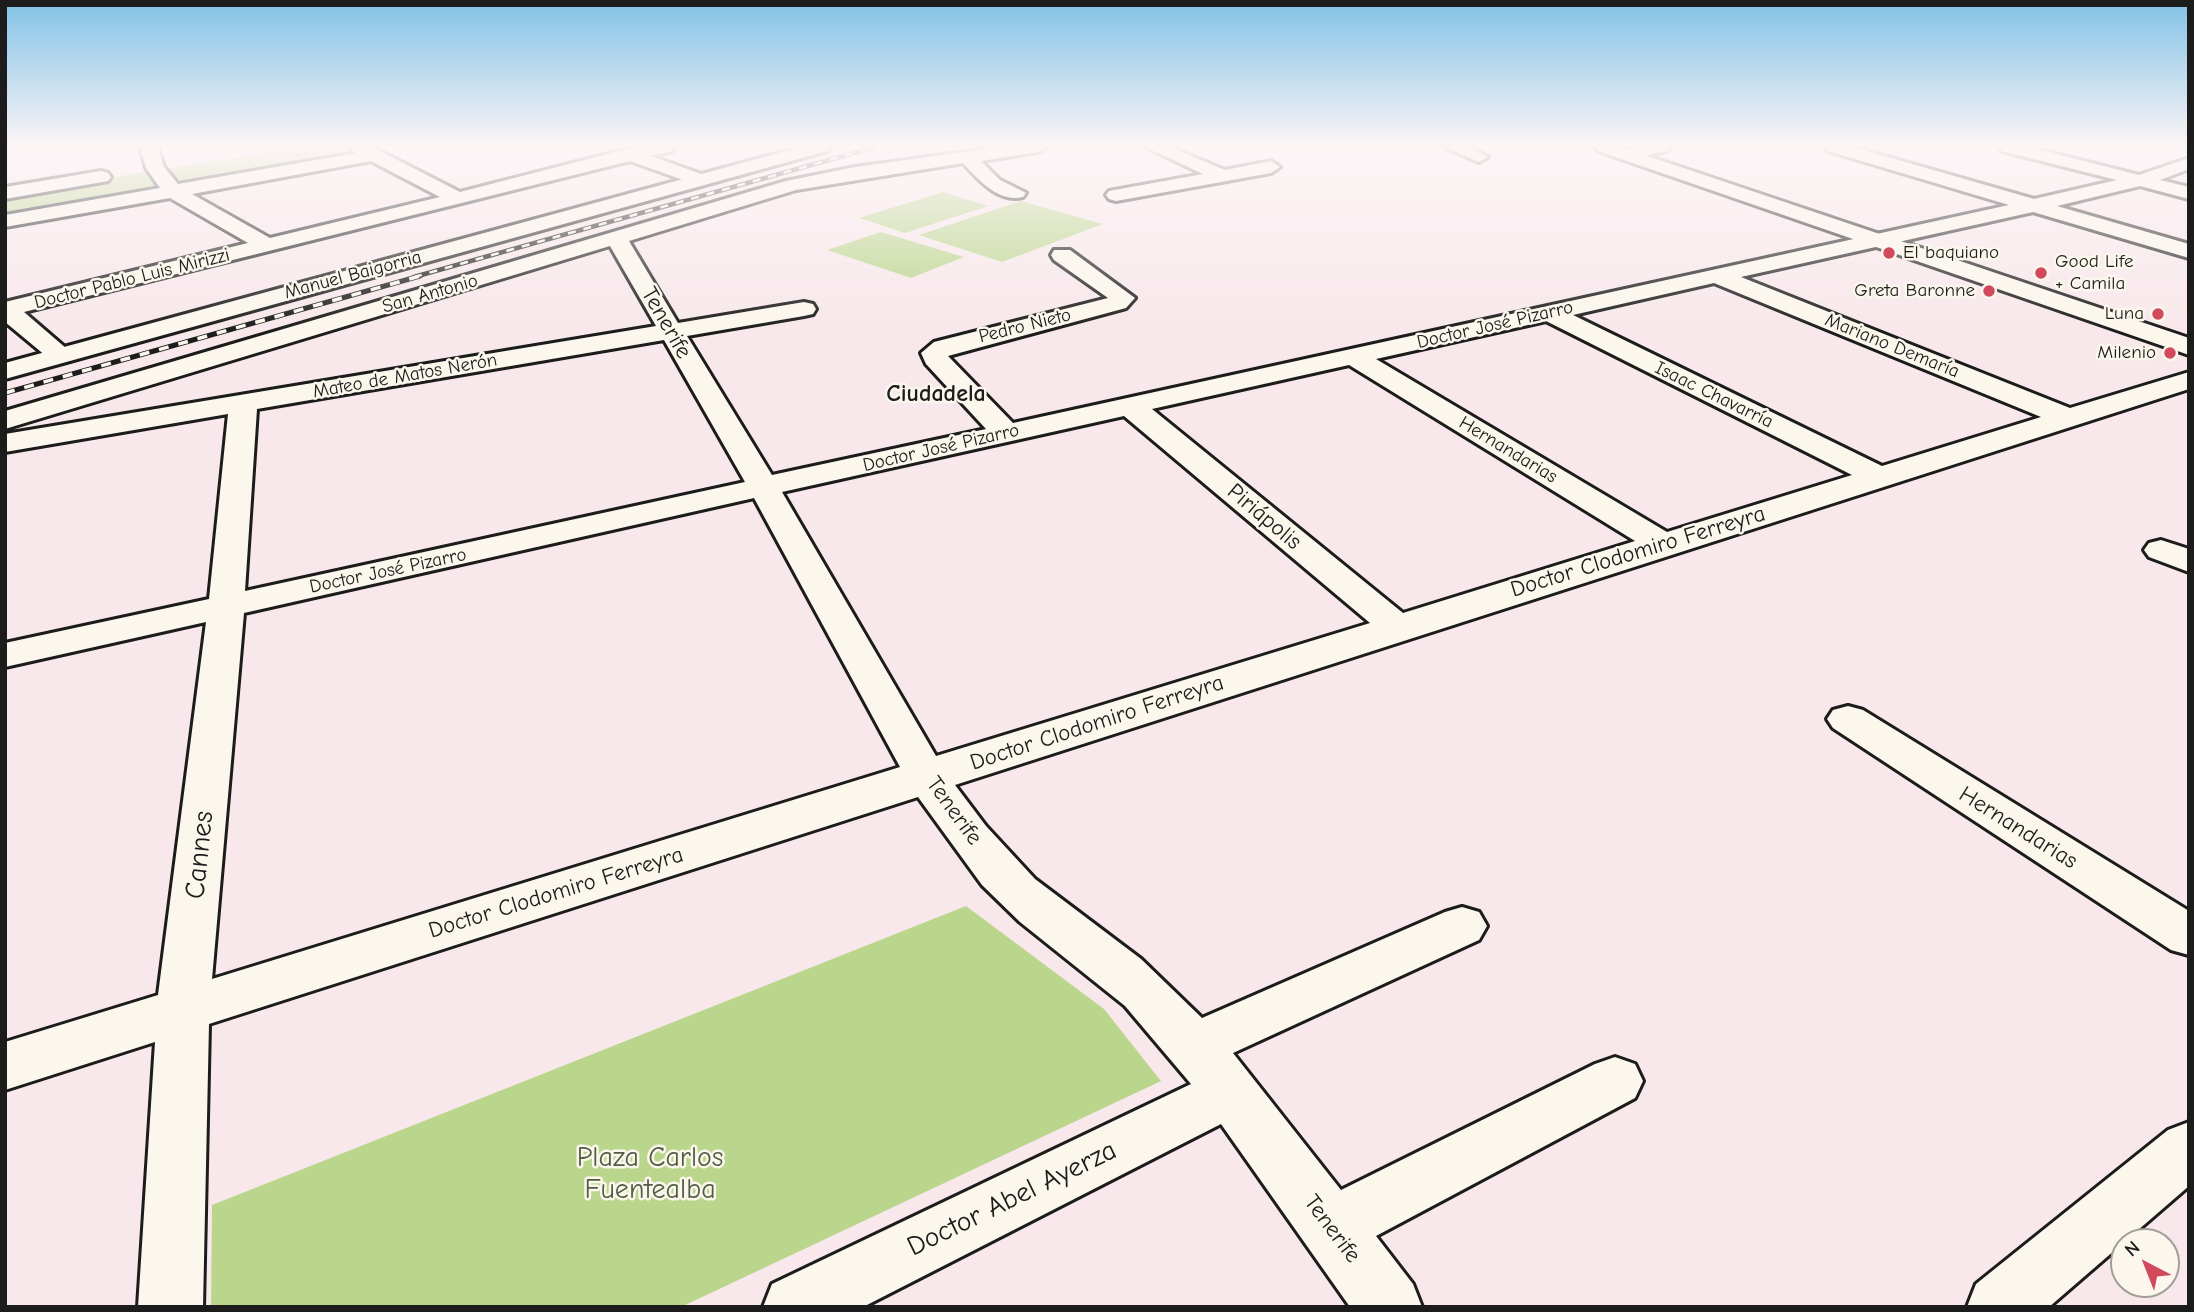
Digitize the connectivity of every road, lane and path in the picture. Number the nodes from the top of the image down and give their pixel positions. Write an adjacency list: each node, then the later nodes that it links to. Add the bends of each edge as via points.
1 (77, 208): 10 (street)
2 (203, 208): 13 (street)
3 (416, 208): 13 (street, Doctor Pablo Luis Mirizzi)
4 (583, 208): 23 (street, Manuel Baigorria)
5 (717, 208): 11 (street, San Antonio)
6 (1791, 208): 12 (street)
7 (1800, 208): 12 (street)
8 (2021, 208): 12 (street, Doctor José Pizarro)
9 (2039, 208): 14 (street)
10 (5, 221)
11 (617, 239): 20 (street, Tenerife); 31 (street, San Antonio)
12 (1885, 239): 16 (street, Doctor José Pizarro); 21 (street); 22 (street)
13 (267, 245): 18 (street, Doctor Pablo Luis Mirizzi)
14 (2189, 251)
15 (1062, 255): 32 (street, Pedro Nieto, via 1123,298 934,353)
16 (1717, 276): 19 (street, Doctor José Pizarro); 30 (street, Mariano Demaría)
17 (804, 309): 20 (street, Mateo de Matos Nerón)
18 (6, 310): 23 (street)
19 (1550, 313): 24 (street, Doctor José Pizarro); 34 (street, Isaac Chavarría)
20 (670, 331): 28 (street, Mateo de Matos Nerón); 35 (street, Tenerife)
21 (2189, 335)
22 (2189, 347)
23 (57, 351): 25 (street, Manuel Baigorria); 26 (street, Manuel Baigorria)
24 (1354, 356): 29 (street, Doctor José Pizarro); 36 (street, Hernandarias)
25 (5, 360)
26 (5, 371)
27 (2189, 380): 30 (street, Doctor Clodomiro Ferreyra)
28 (243, 404): 33 (street, Mateo de Matos Nerón); 37 (street, Cannes)
29 (1130, 406): 32 (street, Doctor José Pizarro); 38 (street, Piriápolis)
30 (2067, 416): 34 (street, Doctor Clodomiro Ferreyra)
31 (5, 419)
32 (1006, 433): 35 (street, Doctor José Pizarro)
33 (5, 443)
34 (1879, 476): 36 (street, Doctor Clodomiro Ferreyra)
35 (765, 487): 37 (street, Doctor José Pizarro); 41 (street, Tenerife)
36 (1663, 544): 38 (street, Doctor Clodomiro Ferreyra)
37 (226, 606): 39 (street, Doctor José Pizarro); 44 (street, Cannes)
38 (1397, 627): 41 (street, Doctor Clodomiro Ferreyra)
39 (5, 655)
40 (1848, 719): 43 (street, Hernandarias)
41 (928, 777): 44 (street, Doctor Clodomiro Ferreyra); 45 (street, Tenerife, via 1020,894 1123,970)
42 (1462, 926): 45 (street)
43 (2189, 936)
44 (183, 1010): 46 (street, Doctor Clodomiro Ferreyra); 51 (street, Cannes)
45 (1192, 1046): 48 (street, Tenerife)
46 (5, 1066)
47 (1615, 1082): 50 (street)
48 (1230, 1092): 50 (street, Tenerife); 52 (street, Doctor Abel Ayerza)
49 (2189, 1149): 54 (street)
50 (1331, 1227): 53 (street, Tenerife)
51 (170, 1307)
52 (795, 1307)
53 (1390, 1307)
54 (1998, 1307)

